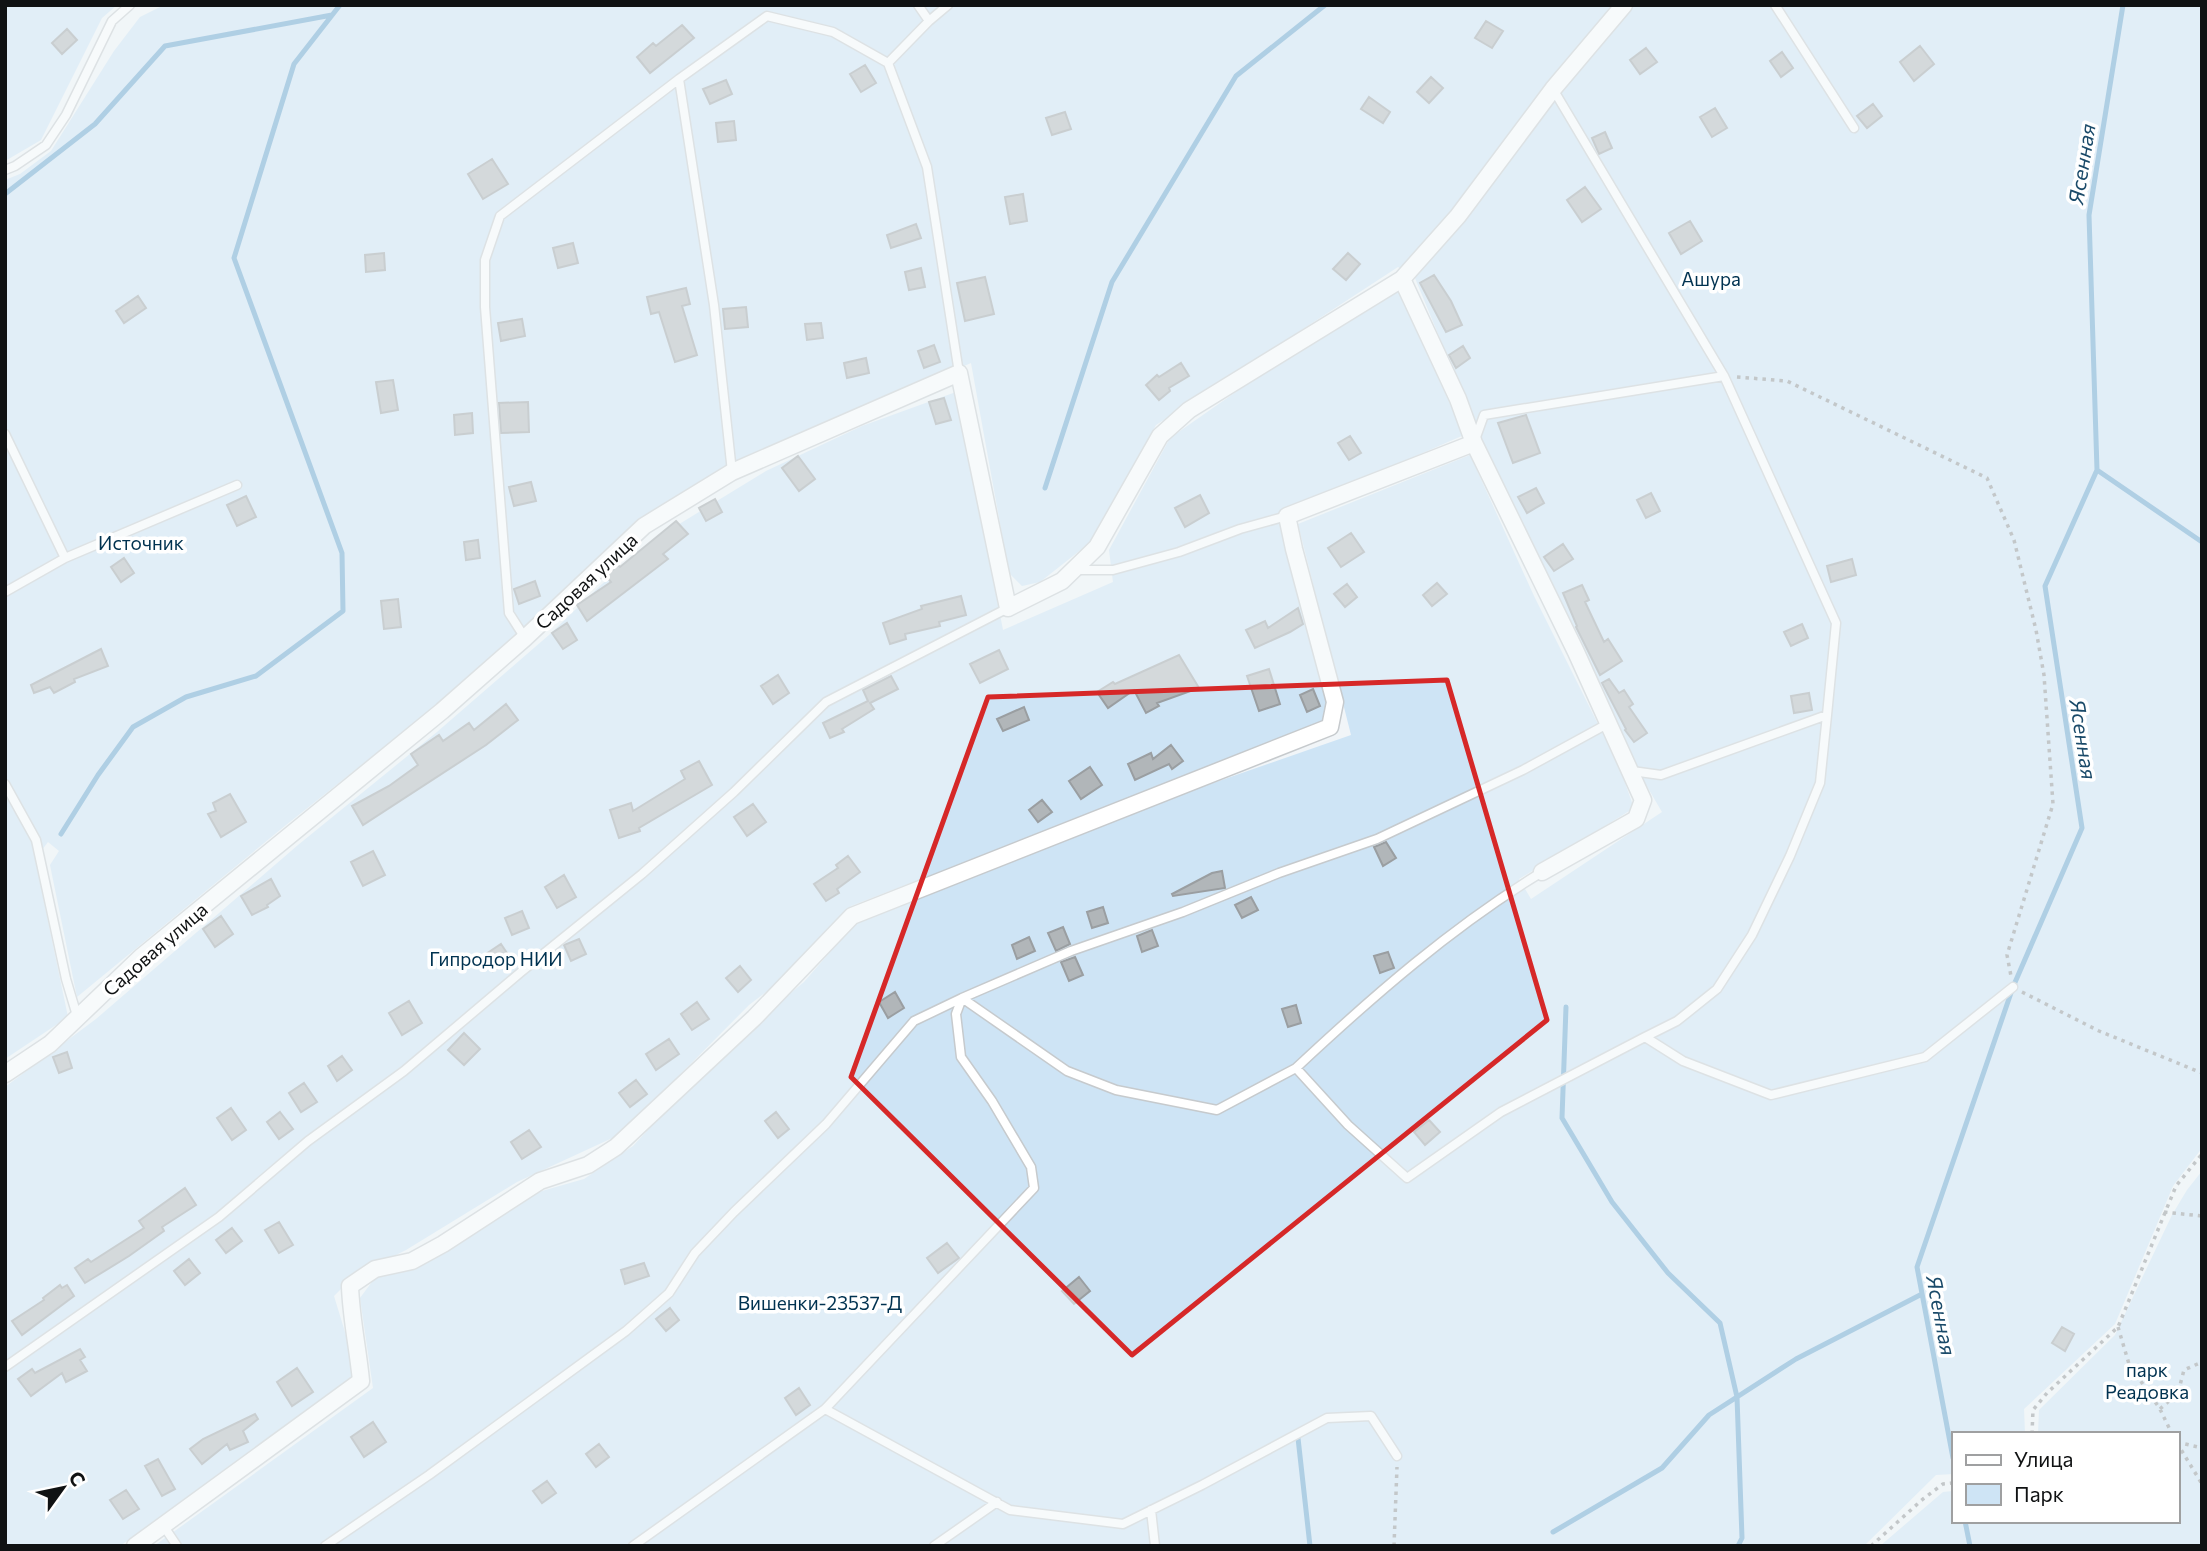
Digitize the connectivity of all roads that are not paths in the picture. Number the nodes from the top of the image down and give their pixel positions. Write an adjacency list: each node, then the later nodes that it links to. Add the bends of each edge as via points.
1 (130, 5): 11 (lane, via 112,21 66,115 46,145)
2 (918, 5): 6 (lane)
3 (948, 5): 6 (lane)
4 (1624, 5): 9 (street)
5 (1775, 5): 10 (lane)
6 (929, 21): 7 (lane)
7 (888, 63): 8 (lane, via 833,32 767,16); 13 (lane, via 927,167)
8 (679, 79): 17 (lane, via 715,304); 24 (lane, via 500,216 485,260 509,614)
9 (1553, 89): 12 (street, via 1458,216); 14 (lane)
10 (1854, 128)
11 (5, 170)
12 (1402, 279): 16 (street); 21 (street, via 1189,410 1160,436 1097,547)
13 (959, 373): 17 (street, Садовая улица); 23 (street)
14 (1724, 376): 16 (lane, via 1483,415); 25 (lane, via 1836,623)
15 (5, 434): 20 (lane)
16 (1475, 443): 19 (street); 26 (street)
17 (732, 472): 24 (street, Садовая улица, via 644,526)
18 (237, 485): 20 (lane)
19 (1287, 516): 21 (lane, via 1113,570); 41 (street, via 1335,702 1330,727 852,916 754,1018 616,1146 588,1165 540,1181 411,1261 375,1269 350,1286 361,1381)
20 (65, 558): 22 (lane)
21 (1073, 570): 23 (street, via 1062,581)
22 (5, 592)
23 (1008, 608): 36 (lane, via 826,702 642,874 404,1071 308,1141 219,1217)
24 (525, 638): 32 (street, Садовая улица, via 141,957)
25 (1827, 715): 27 (lane, via 1661,775); 33 (lane, via 1820,783 1752,935 1717,989 1677,1021)
26 (1609, 723): 27 (street); 31 (lane, via 1523,770 1377,839 1071,951)
27 (1632, 771): 29 (street, via 1643,800 1636,819)
28 (5, 783): 32 (lane, via 36,840)
29 (1542, 872): 34 (lane, via 1428,951)
30 (2013, 987): 33 (lane, via 1925,1057 1770,1095 1683,1061)
31 (962, 998): 34 (lane, via 1066,1070 1116,1090 1217,1110); 37 (lane, via 956,1014 961,1057 1031,1167 1034,1188); 44 (lane, via 914,1021 826,1124 695,1253 669,1293 626,1331)
32 (78, 1019): 35 (street, Садовая улица)
33 (1645, 1037): 34 (lane, via 1500,1112 1407,1178 1348,1125)
34 (1296, 1068)
35 (5, 1073)
36 (5, 1367)
37 (825, 1409): 39 (lane); 45 (lane)
38 (1397, 1456): 40 (lane, via 1371,1416 1327,1418)
39 (996, 1502): 40 (lane, via 1010,1510 1123,1524); 46 (lane)
40 (1152, 1510): 47 (lane)
41 (163, 1525): 42 (street); 43 (lane)
42 (135, 1546)
43 (177, 1546)
44 (325, 1546)
45 (633, 1546)
46 (934, 1546)
47 (1155, 1546)

